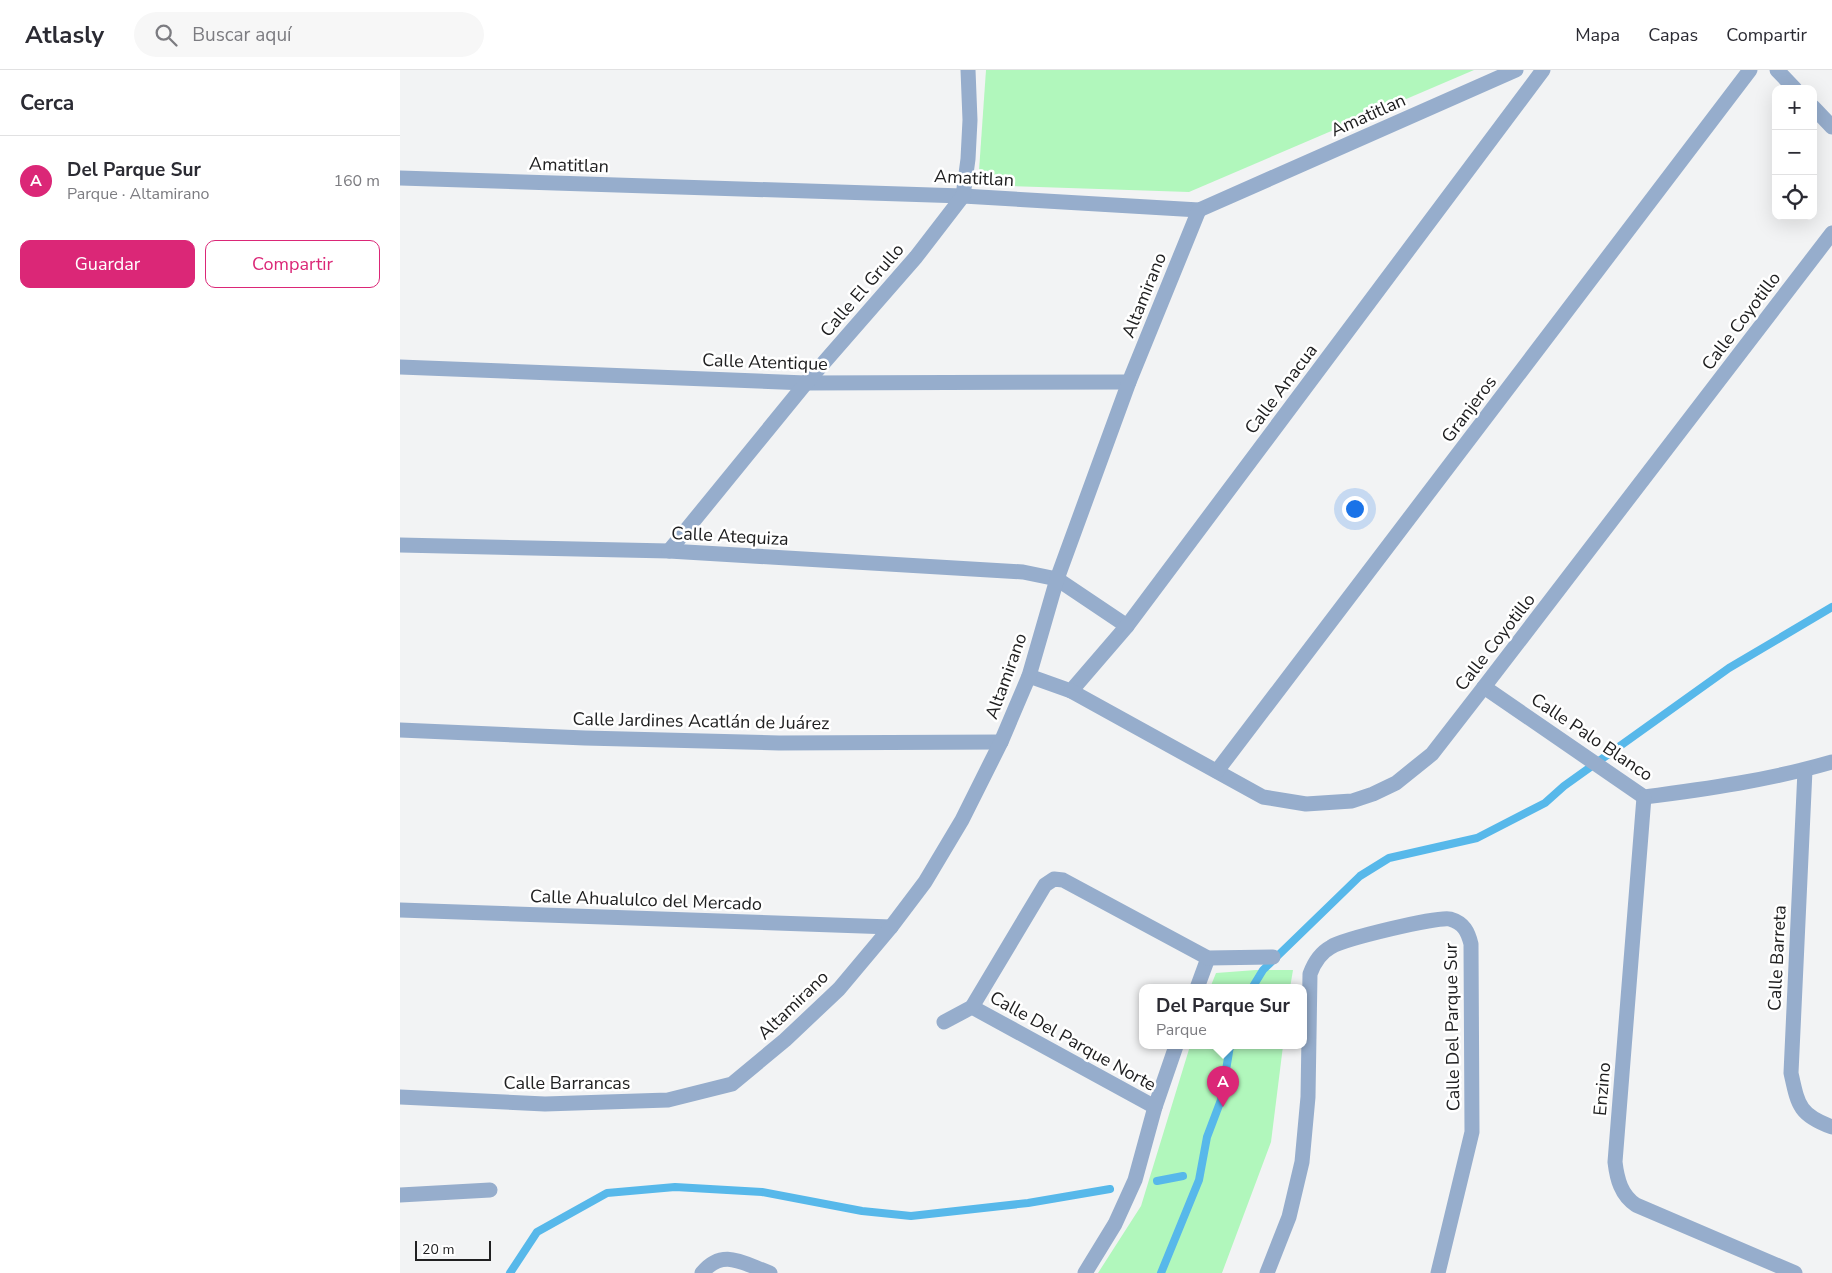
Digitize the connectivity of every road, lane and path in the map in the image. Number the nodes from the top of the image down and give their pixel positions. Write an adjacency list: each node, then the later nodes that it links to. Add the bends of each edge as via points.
1 (968, 70): 10 (street, via 970,120)
2 (1516, 70): 11 (street, Amatitlan)
3 (1543, 70): 19 (street, Calle Anacua)
4 (1750, 70): 27 (street, Granjeros)
5 (1777, 70): 6 (street)
6 (1791, 85)
7 (1817, 111): 8 (street)
8 (1832, 127)
9 (400, 178): 10 (street, Amatitlan)
10 (963, 196): 11 (street, Amatitlan); 15 (street, Calle El Grullo, via 910,264)
11 (1199, 210): 14 (street, Altamirano)
12 (1832, 233): 21 (street, Calle Coyotillo)
13 (400, 367): 15 (street, Calle Atentique)
14 (1129, 382): 15 (street, Calle Atentique); 18 (street, Altamirano)
15 (806, 384): 17 (street, Calle El Grullo)
16 (400, 545): 17 (street, Calle Atequiza)
17 (669, 551): 18 (street, Calle Atequiza, via 988,569)
18 (1057, 579): 19 (street); 20 (street, Altamirano)
19 (1127, 626): 22 (street, Calle Anacua)
20 (1029, 676): 22 (street); 24 (street, Altamirano)
21 (1484, 687): 27 (street, Calle Coyotillo, via 1432,754 1396,784 1352,801 1306,804 1263,797); 28 (street, Calle Palo Blanco)
22 (1071, 691): 27 (street, Calle Coyotillo)
23 (400, 730): 24 (street, Calle Jardines Acatlán de Juárez, via 779,744)
24 (1001, 742): 30 (street, Altamirano, via 962,820 924,882)
25 (1832, 762): 26 (street, Calle Palo Blanco)
26 (1804, 770): 28 (street, Calle Palo Blanco, via 1718,788); 40 (street, Calle Barreta, via 1791,1073 1802,1109 1816,1121)
27 (1217, 771)
28 (1644, 797): 48 (street, Enzino, via 1615,1162 1617,1177 1623,1194 1636,1205)
29 (400, 910): 30 (street, Calle Ahualulco del Mercado)
30 (890, 927): 37 (street, Altamirano, via 839,989)
31 (1273, 957): 32 (street, Calle Del Parque Norte)
32 (1208, 958): 33 (street); 34 (street, Calle Del Parque Norte, via 1062,880 1054,879 1045,885)
33 (1198, 984)
34 (972, 1007): 35 (street, Calle Del Parque Norte); 39 (street, Calle Del Parque Norte)
35 (944, 1022)
36 (1175, 1049): 39 (street)
37 (732, 1084): 38 (street, Calle Barrancas, via 668,1100 545,1104)
38 (400, 1097)
39 (1155, 1107): 45 (street, via 1135,1180 1115,1224)
40 (1832, 1127)
41 (490, 1190): 42 (street)
42 (400, 1195)
43 (702, 1273): 44 (street, via 714,1261 723,1258 732,1258)
44 (770, 1273)
45 (1085, 1273)
46 (1267, 1273): 47 (street, Calle Del Parque Sur, via 1289,1217 1302,1162 1313,964 1323,952 1339,942 1448,918 1463,925 1472,944 1472,1132)
47 (1438, 1273)
48 (1794, 1273)

